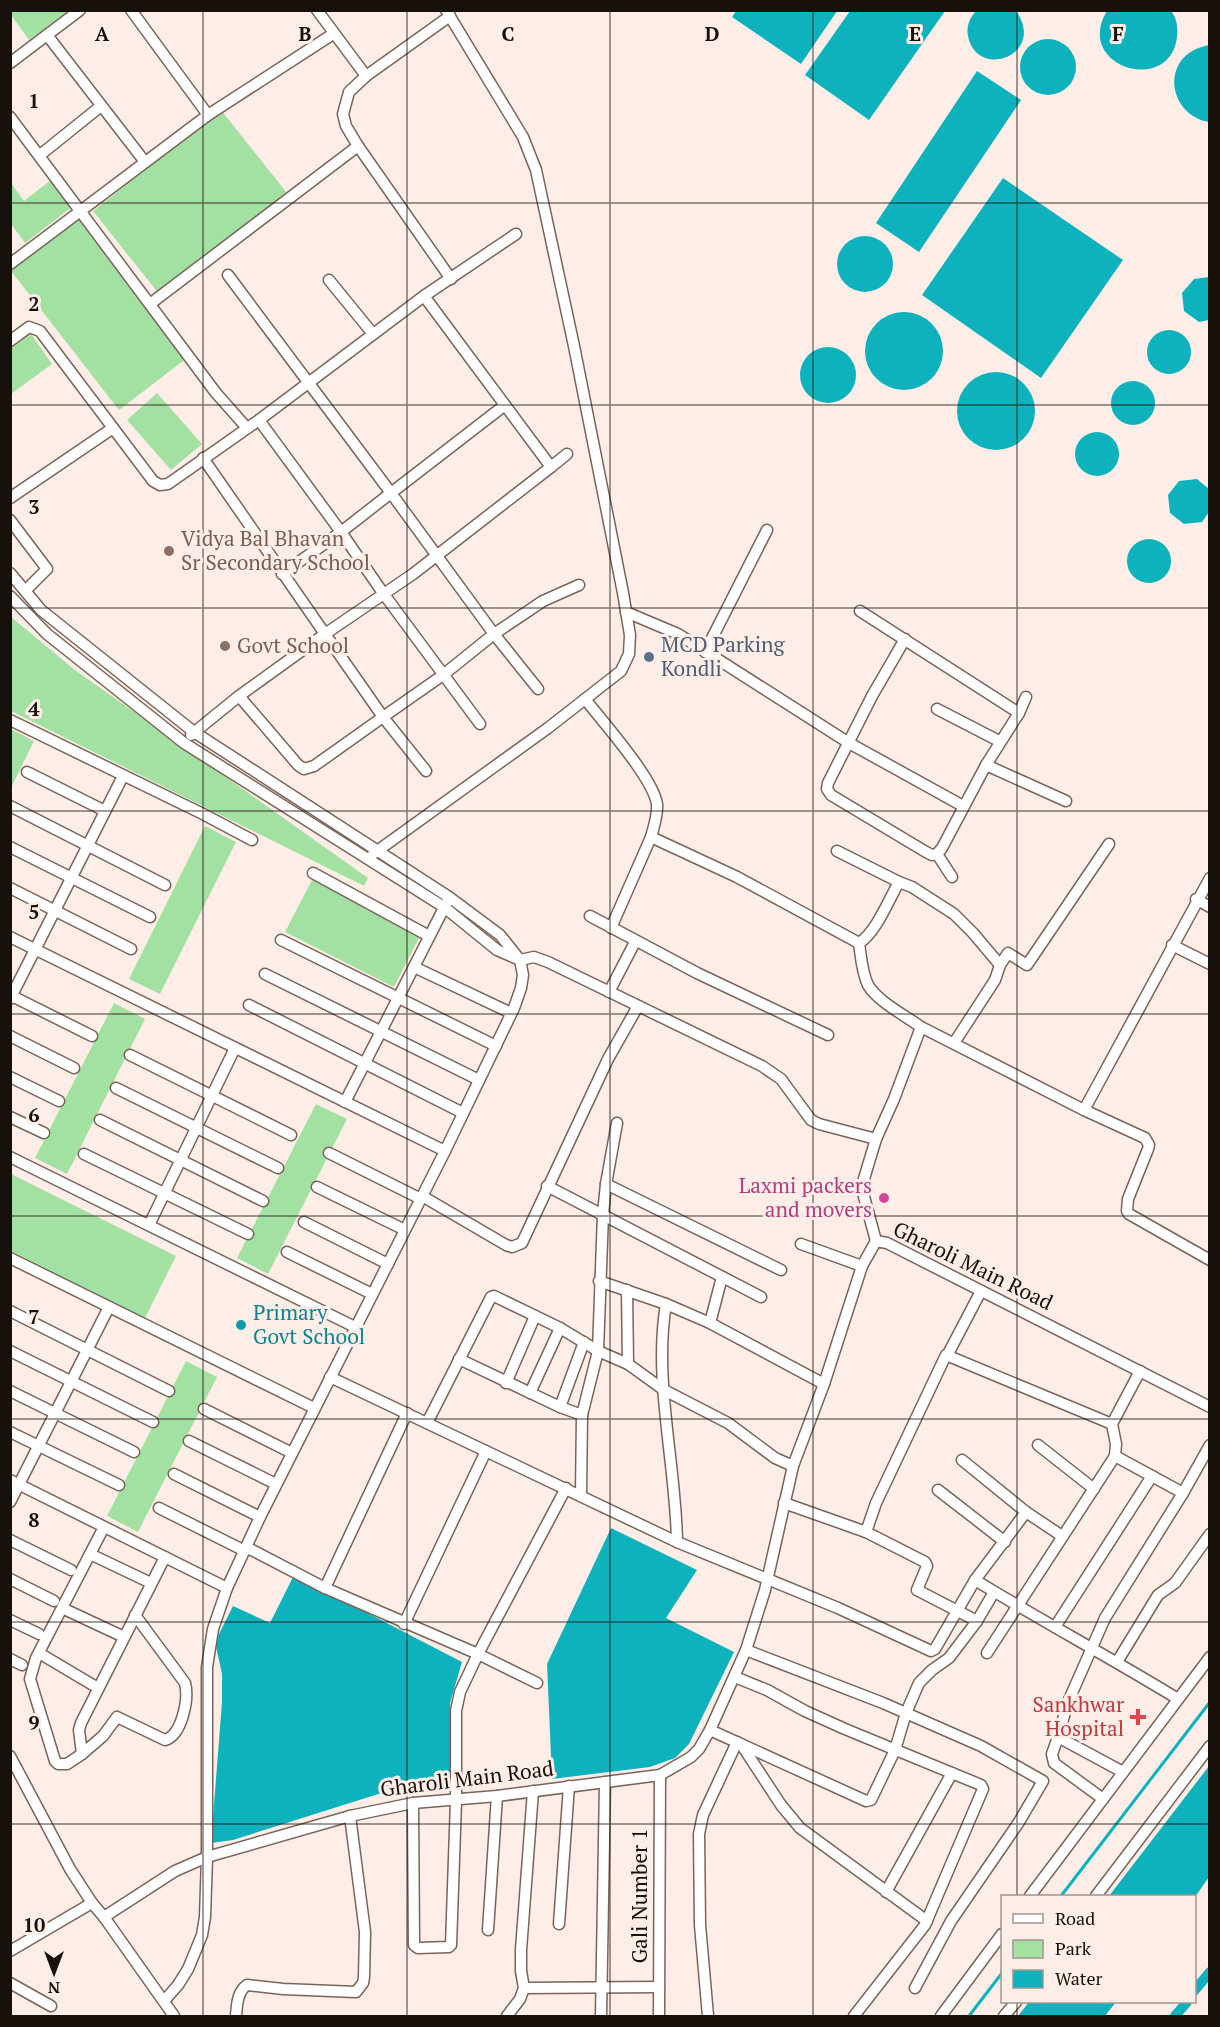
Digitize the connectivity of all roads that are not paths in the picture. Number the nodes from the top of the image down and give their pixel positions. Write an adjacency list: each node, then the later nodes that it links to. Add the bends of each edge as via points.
1 (80, 10): 6 (street)
2 (130, 10): 10 (street)
3 (317, 10): 5 (street)
4 (448, 13): 8 (street); 46 (street, via 523,137 536,170)
5 (333, 34): 8 (street); 10 (street)
6 (47, 35): 7 (street); 9 (street)
7 (10, 63)
8 (366, 76): 12 (street, via 349,92 343,114)
9 (101, 106): 13 (street); 14 (street)
10 (208, 115): 14 (street)
11 (10, 117): 13 (street)
12 (358, 146): 20 (street); 22 (street)
13 (40, 155): 15 (street)
14 (145, 162): 15 (street)
15 (81, 211): 17 (street); 22 (street)
16 (516, 234): 20 (street)
17 (10, 264)
18 (228, 276): 25 (street)
19 (329, 279): 23 (street)
20 (451, 279): 21 (street)
21 (424, 296): 23 (street); 26 (street)
22 (150, 304): 29 (street)
23 (373, 334): 25 (street)
24 (10, 341): 28 (street, via 29,327 40,331)
25 (308, 381): 27 (street); 33 (street)
26 (505, 405): 32 (street); 33 (street)
27 (259, 420): 29 (street); 37 (street)
28 (113, 428): 31 (street, via 160,485 168,484); 34 (street)
29 (247, 428): 31 (street)
30 (567, 454): 32 (street)
31 (203, 459): 40 (street)
32 (551, 467): 38 (street)
33 (391, 493): 37 (street); 38 (street)
34 (10, 498)
35 (10, 520): 42 (street, via 47,569)
36 (767, 530): 50 (street)
37 (341, 532): 40 (street); 43 (street)
38 (438, 555): 43 (street); 48 (street)
39 (10, 573): 42 (street)
40 (282, 574): 47 (street)
41 (579, 585): 48 (street, via 543,600)
42 (25, 591): 61 (street, via 41,610)
43 (383, 593): 47 (street); 51 (street)
44 (10, 596): 63 (street, via 47,634)
45 (860, 611): 49 (street)
46 (626, 612): 50 (street, via 678,634); 55 (street, via 629,654 621,671)
47 (325, 634): 53 (street); 58 (street)
48 (494, 634): 51 (street); 52 (street)
49 (905, 639): 57 (street); 64 (street)
50 (705, 652): 64 (street)
51 (443, 675): 58 (street); 60 (street)
52 (538, 689)
53 (239, 696): 58 (street, via 304,769); 61 (street)
54 (1026, 697): 57 (street)
55 (585, 699): 73 (street, via 650,784 657,804); 78 (street)
56 (937, 709): 62 (street)
57 (1019, 713): 62 (street)
58 (383, 717): 66 (street)
59 (10, 720): 68 (street)
60 (480, 724)
61 (194, 732): 63 (street); 78 (street)
62 (999, 741): 65 (street)
63 (184, 742): 81 (street)
64 (849, 743): 70 (street); 80 (street, via 828,783 831,795 926,852)
65 (986, 765): 69 (street); 70 (street)
66 (426, 771)
67 (27, 772): 72 (street)
68 (123, 776): 72 (street); 74 (street)
69 (1066, 801)
70 (963, 806): 80 (street)
71 (10, 807): 76 (street)
72 (105, 811): 76 (street)
73 (651, 837): 95 (street); 100 (street, via 737,877)
74 (252, 840)
75 (1109, 844): 106 (street, via 1027,965 1008,952)
76 (88, 846): 84 (street); 87 (street)
77 (10, 847): 84 (street)
78 (377, 851): 81 (street); 90 (street)
79 (837, 851): 86 (street)
80 (937, 854): 83 (street)
81 (365, 859): 90 (street)
82 (313, 873): 96 (street)
83 (952, 877)
84 (71, 878): 92 (street); 94 (street)
85 (1209, 878): 89 (street)
86 (899, 882): 100 (street, via 871,932); 106 (street, via 954,914)
87 (165, 885)
88 (10, 888): 92 (street)
89 (1196, 899): 91 (street); 101 (street)
90 (447, 902): 96 (street); 104 (street, via 497,950)
91 (1209, 907)
92 (55, 910): 102 (street); 103 (street)
93 (590, 916): 95 (street)
94 (150, 917)
95 (611, 928): 99 (street)
96 (429, 936): 107 (street)
97 (10, 937): 102 (street)
98 (280, 940): 111 (street)
99 (635, 942): 109 (street); 117 (street)
100 (859, 943): 115 (street, via 869,986)
101 (1172, 945): 105 (street); 132 (street)
102 (35, 949): 110 (street); 122 (street)
103 (131, 949)
104 (520, 960): 109 (street, via 534,957); 114 (street, via 521,988)
105 (1209, 964)
106 (1000, 966): 120 (street)
107 (414, 967): 111 (street); 114 (street)
108 (265, 974): 116 (street)
109 (609, 992): 113 (street)
110 (11, 996): 119 (street)
111 (398, 998): 116 (street); 121 (street)
112 (249, 1005): 124 (street)
113 (638, 1006): 140 (street, via 772,1072 811,1120); 148 (street)
114 (511, 1014): 121 (street)
115 (921, 1027): 120 (street); 140 (street)
116 (381, 1032): 124 (street); 127 (street)
117 (828, 1035)
118 (10, 1036): 125 (street)
119 (92, 1036)
120 (954, 1043): 132 (street)
121 (496, 1046): 127 (street)
122 (235, 1048): 129 (street); 131 (street)
123 (130, 1055): 129 (street)
124 (365, 1063): 131 (street); 133 (street)
125 (74, 1068)
126 (10, 1077): 130 (street)
127 (479, 1080): 133 (street)
128 (116, 1088): 137 (street)
129 (212, 1096): 137 (street); 139 (street)
130 (59, 1101)
131 (345, 1102): 141 (street)
132 (1084, 1110): 162 (street, via 1148,1141 1128,1199 1129,1214)
133 (463, 1113): 141 (street)
134 (10, 1117): 138 (street)
135 (100, 1120): 145 (street)
136 (617, 1123): 147 (street)
137 (197, 1128): 145 (street); 146 (street)
138 (44, 1133)
139 (291, 1135)
140 (876, 1139): 158 (street, via 863,1187)
141 (445, 1151): 151 (street)
142 (329, 1153): 151 (street)
143 (84, 1154): 150 (street)
144 (10, 1157): 155 (street)
145 (181, 1160): 150 (street); 152 (street)
146 (278, 1168)
147 (606, 1184): 153 (street); 165 (street)
148 (547, 1186): 151 (street, via 522,1243 513,1247); 153 (street)
149 (317, 1187): 156 (street)
150 (165, 1193): 155 (street); 157 (street)
151 (422, 1198): 156 (street)
152 (263, 1201)
153 (603, 1214): 166 (street); 167 (street)
154 (304, 1222): 163 (street)
155 (149, 1225): 177 (street)
156 (405, 1230): 163 (street)
157 (248, 1234)
158 (876, 1241): 164 (street, Gharoli Main Road); 169 (street, Gharoli Main Road)
159 (801, 1245): 164 (street)
160 (287, 1252): 170 (street)
161 (10, 1258): 173 (street)
162 (1209, 1260)
163 (388, 1264): 170 (street)
164 (862, 1266): 190 (street, Gharoli Main Road)
165 (781, 1270)
166 (722, 1277): 171 (street); 176 (street)
167 (600, 1281): 168 (street); 181 (street)
168 (627, 1290): 172 (street); 185 (street)
169 (981, 1291): 183 (street); 186 (street, Gharoli Main Road)
170 (372, 1294): 177 (street)
171 (761, 1297)
172 (666, 1304): 176 (street); 191 (street)
173 (109, 1307): 180 (street); 197 (street)
174 (10, 1311): 180 (street)
175 (535, 1316): 178 (street); 184 (street, via 491,1297); 189 (street)
176 (710, 1323): 190 (street)
177 (356, 1327): 187 (street)
178 (560, 1328): 179 (street); 194 (street)
179 (584, 1342): 181 (street); 195 (street)
180 (87, 1350): 188 (street); 193 (street)
181 (598, 1351): 185 (street); 201 (street)
182 (10, 1352): 188 (street)
183 (948, 1354): 204 (street); 232 (street, via 876,1503)
184 (459, 1359): 189 (street); 203 (street)
185 (628, 1364): 191 (street)
186 (1140, 1371): 196 (street, Gharoli Main Road); 204 (street)
187 (330, 1377): 197 (street); 200 (street)
188 (71, 1382): 199 (street); 202 (street)
189 (506, 1383): 194 (street)
190 (824, 1384): 215 (street, Gharoli Main Road)
191 (664, 1390): 215 (street, via 728,1423 775,1458); 236 (street)
192 (10, 1391): 199 (street)
193 (169, 1391)
194 (530, 1393): 195 (street)
195 (560, 1407): 201 (street)
196 (1209, 1407)
197 (314, 1408): 212 (street)
198 (204, 1409): 212 (street)
199 (56, 1413): 209 (street); 211 (street)
200 (407, 1413): 203 (street); 247 (street)
201 (582, 1415): 225 (street)
202 (153, 1422)
203 (427, 1423): 210 (street)
204 (1112, 1424): 213 (street)
205 (10, 1432): 209 (street)
206 (189, 1441): 219 (street)
207 (1038, 1445): 222 (street)
208 (1209, 1445): 224 (street)
209 (39, 1446): 218 (street); 220 (street)
210 (486, 1451): 221 (street); 255 (street)
211 (134, 1452)
212 (292, 1453): 219 (street)
213 (1115, 1456): 217 (street); 222 (street)
214 (962, 1460): 229 (street)
215 (793, 1466): 227 (street, Gharoli Main Road)
216 (174, 1474): 230 (street)
217 (1152, 1476): 224 (street); 256 (street)
218 (15, 1482): 226 (street); 231 (street)
219 (276, 1484): 230 (street)
220 (118, 1485)
221 (566, 1488): 225 (street); 263 (street)
222 (1094, 1489): 234 (street)
223 (938, 1490): 237 (street)
224 (1183, 1493): 259 (street)
225 (581, 1496): 236 (street)
226 (10, 1502)
227 (784, 1503): 232 (street); 242 (street, Gharoli Main Road)
228 (159, 1508): 238 (street)
229 (1026, 1512): 234 (street); 237 (street)
230 (260, 1517): 238 (street)
231 (105, 1527): 239 (street); 240 (street)
232 (866, 1532): 251 (street, via 927,1564 917,1590)
233 (1209, 1534): 266 (street, via 1175,1583 1158,1595)
234 (1062, 1536): 250 (street)
235 (10, 1540): 241 (street)
236 (677, 1542): 242 (street)
237 (1005, 1542): 244 (street)
238 (245, 1549): 246 (street); 247 (street)
239 (90, 1554): 245 (street); 249 (street)
240 (165, 1557): 245 (street); 246 (street)
241 (71, 1570)
242 (768, 1578): 251 (street, via 931,1651); 260 (street, Gharoli Main Road)
243 (10, 1579): 249 (street)
244 (975, 1580): 248 (street); 251 (street)
245 (151, 1583): 252 (street)
246 (227, 1588): 293 (street, via 213,1629 207,1666)
247 (325, 1588): 255 (street)
248 (994, 1592): 250 (street); 254 (street)
249 (58, 1604): 258 (street); 261 (street)
250 (1017, 1606): 256 (street); 262 (street)
251 (957, 1610): 254 (street)
252 (135, 1615): 258 (street); 278 (street, via 185,1683 186,1706 176,1731 167,1740 117,1717)
253 (10, 1620): 257 (street)
254 (977, 1621): 272 (street, via 949,1658 919,1683)
255 (404, 1624): 263 (street)
256 (1055, 1627): 259 (street)
257 (39, 1634)
258 (124, 1637): 270 (street)
259 (1091, 1647): 266 (street); 274 (street)
260 (746, 1650): 268 (street, Gharoli Main Road); 272 (street)
261 (39, 1653): 270 (street); 278 (street, via 30,1679 55,1761 67,1764)
262 (987, 1653)
263 (478, 1654): 269 (street); 290 (street, via 460,1692 456,1711)
264 (1209, 1657): 271 (street)
265 (10, 1659): 267 (street)
266 (1117, 1662): 271 (street)
267 (22, 1665)
268 (735, 1677): 273 (street, Gharoli Main Road); 277 (street)
269 (537, 1683)
270 (98, 1688): 278 (street, via 80,1726)
271 (1178, 1699): 281 (street)
272 (906, 1713): 277 (street); 284 (street, via 981,1746)
273 (710, 1730): 275 (street); 283 (street, Gharoli Main Road, via 692,1757)
274 (1058, 1737): 280 (street, via 1052,1754); 281 (street)
275 (739, 1742): 277 (street, via 869,1801); 294 (street, via 800,1828); 317 (street, via 703,1815 699,1834 700,1925)
276 (1209, 1746): 296 (street)
277 (895, 1750): 282 (street)
278 (82, 1754)
279 (11, 1757): 297 (street)
280 (1054, 1763): 284 (street); 289 (street)
281 (1123, 1772): 289 (street)
282 (952, 1773): 294 (street); 299 (street, via 981,1785 982,1793)
283 (660, 1775): 285 (street, Gharoli Main Road); 305 (street, Gali Number 1)
284 (1043, 1781): 308 (street, via 951,1921)
285 (605, 1782): 286 (street, Gharoli Main Road); 307 (street)
286 (569, 1786): 287 (street, Gharoli Main Road); 300 (street)
287 (532, 1791): 288 (street, Gharoli Main Road); 306 (street, via 521,1950)
288 (497, 1796): 290 (street, Gharoli Main Road); 301 (street)
289 (1103, 1799): 295 (street)
290 (456, 1801): 291 (street, Gharoli Main Road); 291 (street, via 449,1947 414,1945)
291 (413, 1803): 292 (street, Gharoli Main Road)
292 (350, 1816): 293 (street, Gharoli Main Road); 313 (street, via 365,1932 361,1987 356,1992 246,1985 241,1989)
293 (207, 1857): 298 (street, Gharoli Main Road, via 175,1871); 309 (street, via 202,1935 188,1969)
294 (886, 1892): 299 (street)
295 (1031, 1895)
296 (1097, 1895)
297 (92, 1903): 298 (street); 303 (street)
298 (104, 1917): 309 (street)
299 (927, 1921): 318 (street)
300 (559, 1924)
301 (488, 1930)
302 (1001, 1935): 319 (street)
303 (10, 1951)
304 (10, 1983): 311 (street)
305 (658, 1987): 307 (street); 316 (street, Gali Number 1)
306 (524, 1988): 307 (street); 314 (street)
307 (603, 1988): 315 (street)
308 (915, 1988)
309 (164, 2001): 312 (street)
310 (1014, 2003): 320 (street)
311 (51, 2006)
312 (174, 2016)
313 (237, 2016)
314 (507, 2016)
315 (601, 2016)
316 (659, 2016)
317 (708, 2016)
318 (854, 2016)
319 (940, 2016)
320 (1004, 2016)

